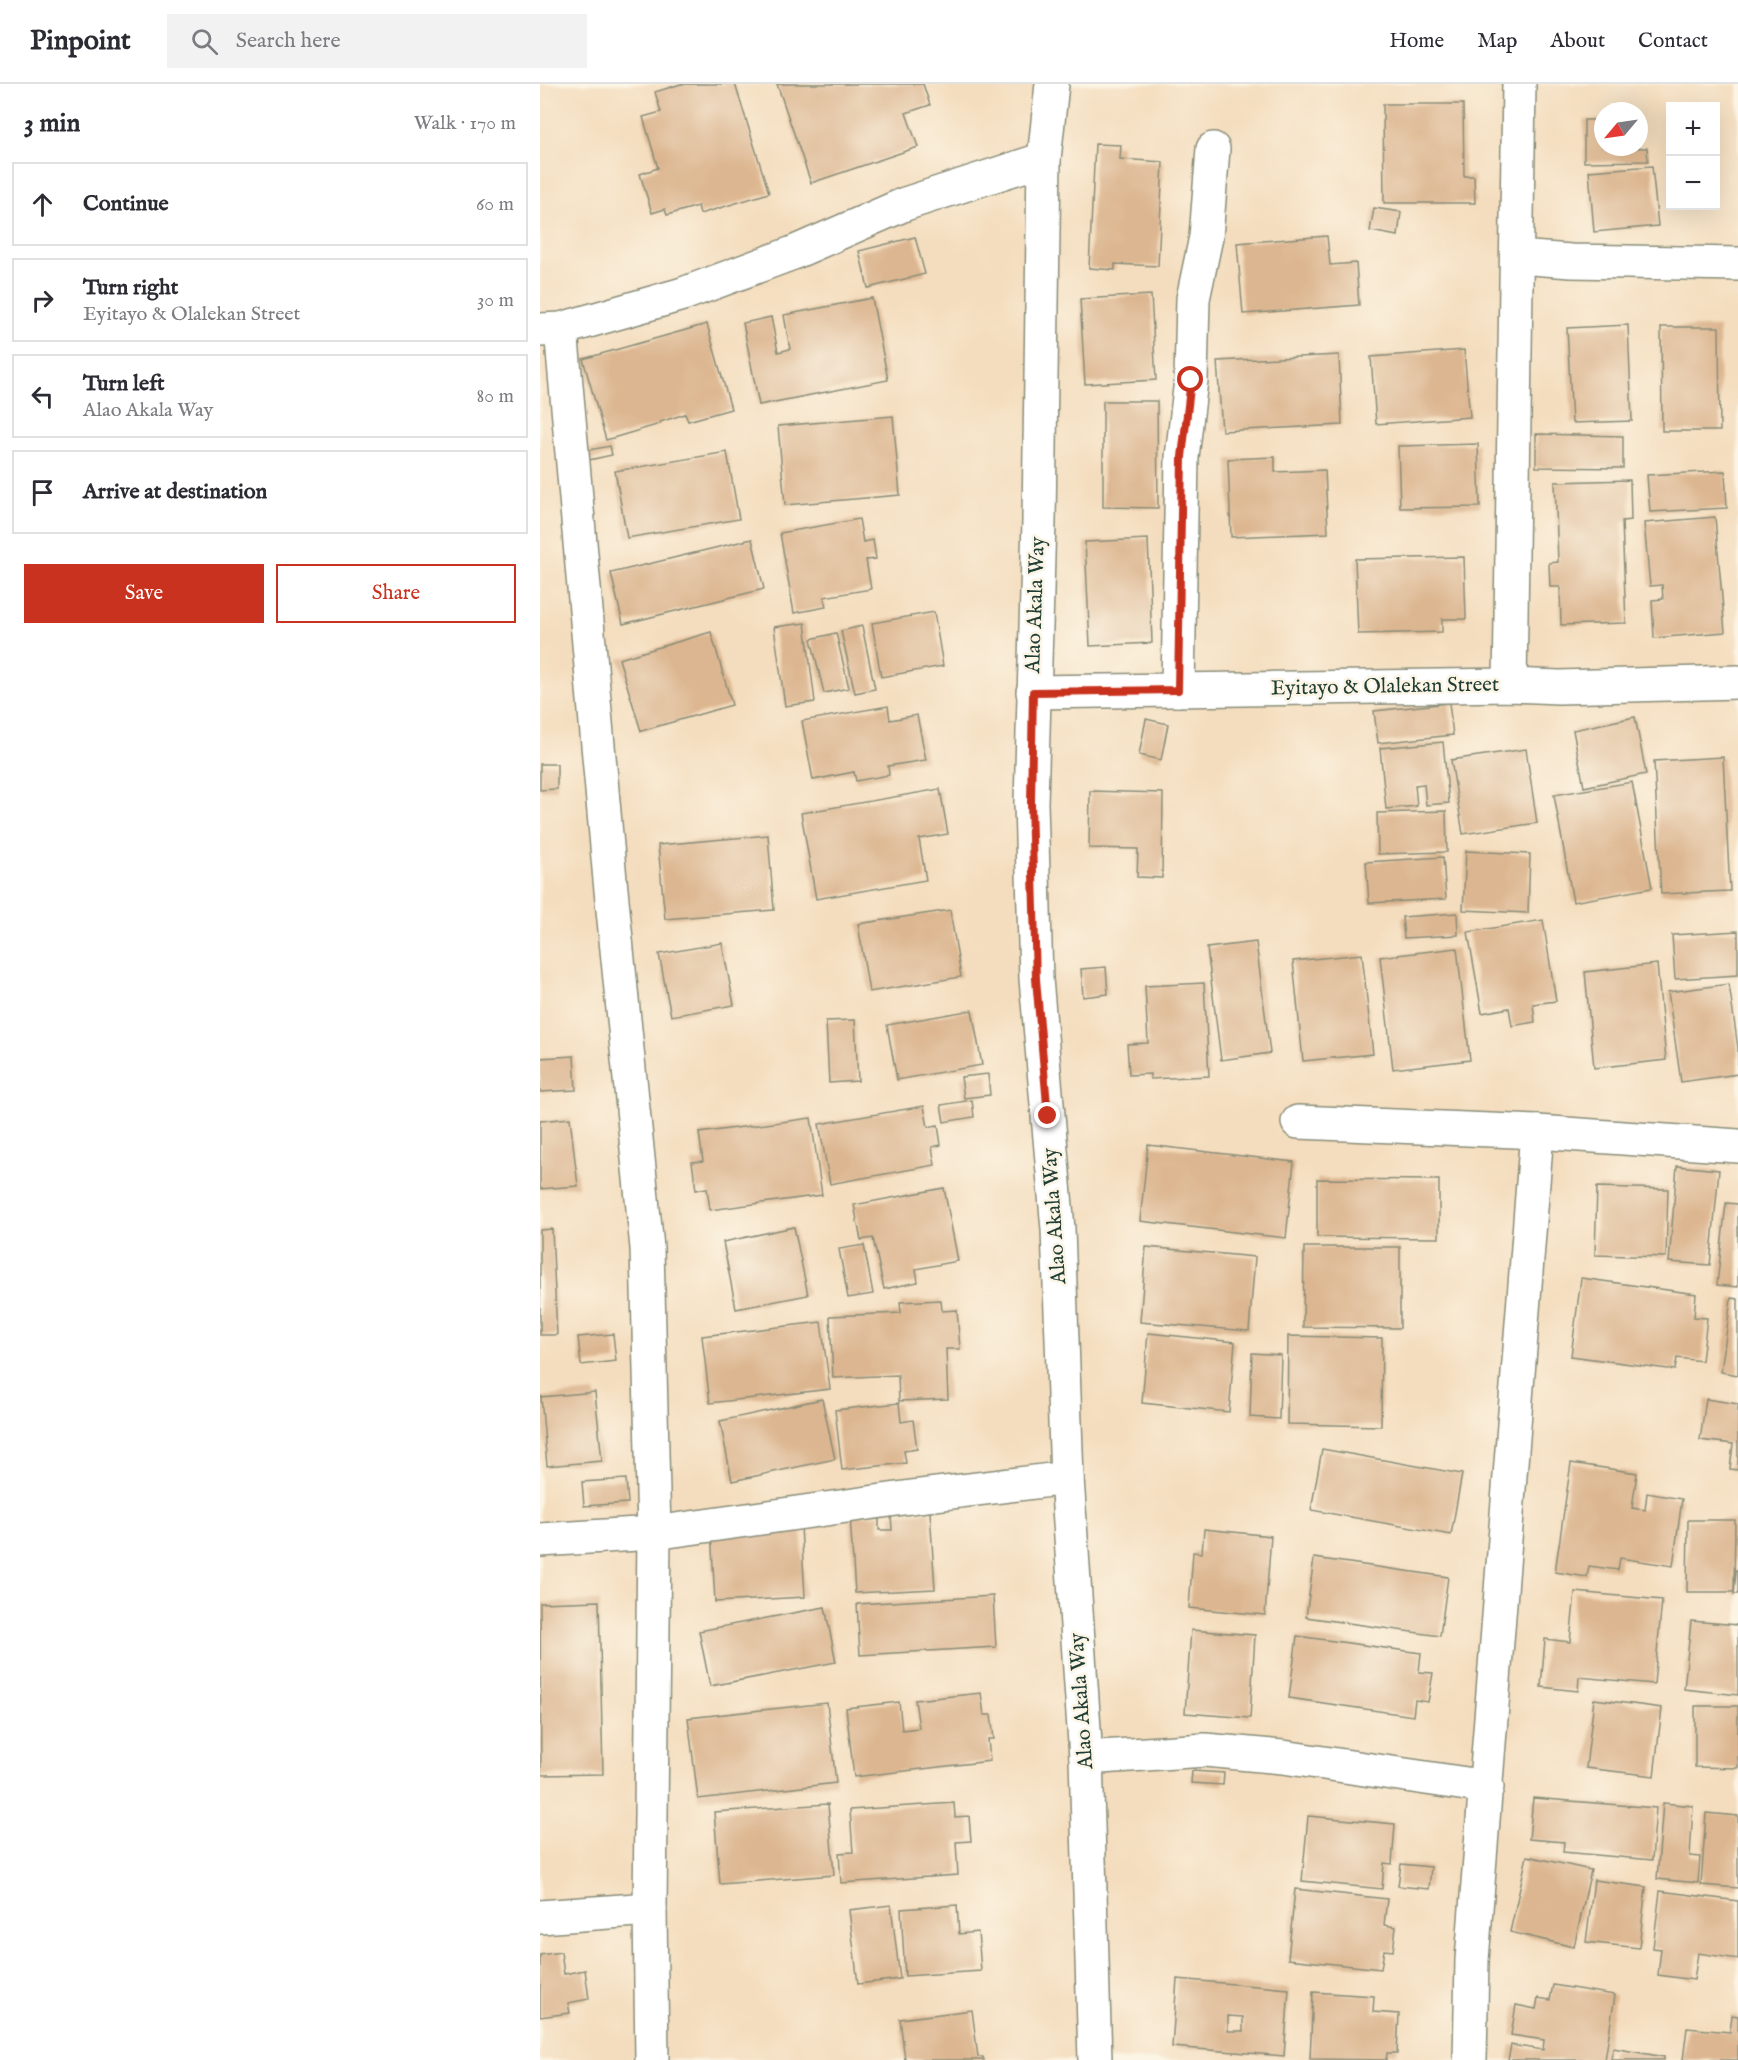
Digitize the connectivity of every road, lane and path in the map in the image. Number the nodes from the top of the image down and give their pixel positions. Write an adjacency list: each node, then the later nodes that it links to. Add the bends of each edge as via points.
1 (1052, 84): 4 (street, Alao Akala Way)
2 (1519, 84): 5 (street)
3 (1213, 149): 10 (street, via 1206,237 1193,299 1191,380 1182,457)
4 (1044, 159): 7 (street, via 905,204 794,253 683,294); 11 (street, Alao Akala Way)
5 (1517, 257): 6 (street); 9 (street)
6 (1738, 264)
7 (550, 329): 16 (street, via 647,1248)
8 (1738, 682): 9 (street, Eyitayo & Olalekan Street)
9 (1510, 685): 10 (street, Eyitayo & Olalekan Street)
10 (1178, 690): 11 (street, Eyitayo & Olalekan Street)
11 (1033, 692): 15 (street, Alao Akala Way, via 1031,803 1036,979 1058,1229)
12 (1298, 1122): 13 (street)
13 (1537, 1132): 14 (street); 19 (street)
14 (1738, 1146)
15 (1067, 1478): 16 (street); 18 (street, Alao Akala Way)
16 (654, 1533): 17 (street); 20 (street)
17 (540, 1540)
18 (1086, 1758): 19 (street, via 1205,1749); 23 (street, Alao Akala Way)
19 (1486, 1787): 24 (street)
20 (650, 1909): 21 (street); 22 (street)
21 (540, 1917)
22 (652, 2060)
23 (1095, 2060)
24 (1470, 2060)

